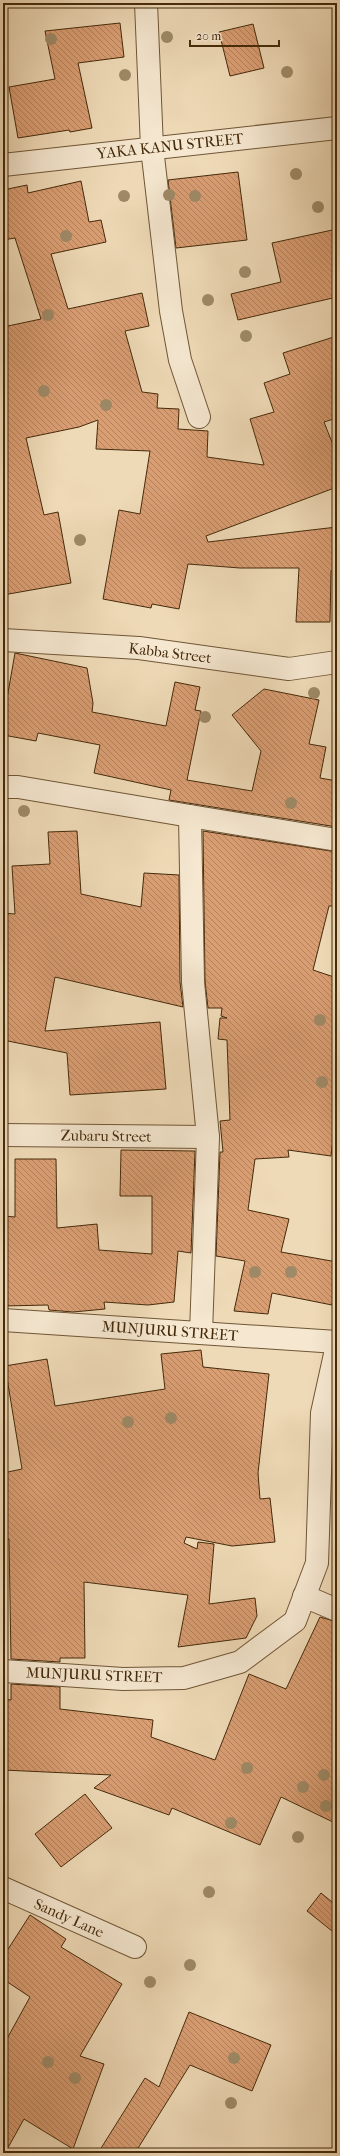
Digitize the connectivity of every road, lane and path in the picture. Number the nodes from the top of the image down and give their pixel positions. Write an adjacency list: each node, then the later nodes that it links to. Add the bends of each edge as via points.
1 (146, 3): 3 (street)
2 (337, 128): 3 (street, YAKA KANU STREET)
3 (152, 148): 4 (street, YAKA KANU STREET); 5 (street, via 172,318 180,360)
4 (3, 164)
5 (199, 417)
6 (3, 640): 7 (street, Kabba Street, via 139,648 289,668)
7 (337, 662)
8 (3, 787): 9 (street)
9 (190, 816): 10 (street); 12 (street, via 193,982)
10 (337, 840)
11 (3, 1135): 12 (street, Zubaru Street)
12 (208, 1137): 14 (street)
13 (3, 1320): 14 (street, MUNJURU STREET)
14 (201, 1333): 15 (street, MUNJURU STREET)
15 (337, 1342)
16 (337, 1345): 17 (street, MUNJURU STREET, via 322,1413 317,1563)
17 (304, 1596): 18 (street); 19 (street, MUNJURU STREET, via 295,1621 240,1662 184,1678 123,1680)
18 (337, 1610)
19 (3, 1671)
20 (3, 1888): 21 (street, Sandy Lane)
21 (136, 1947)

